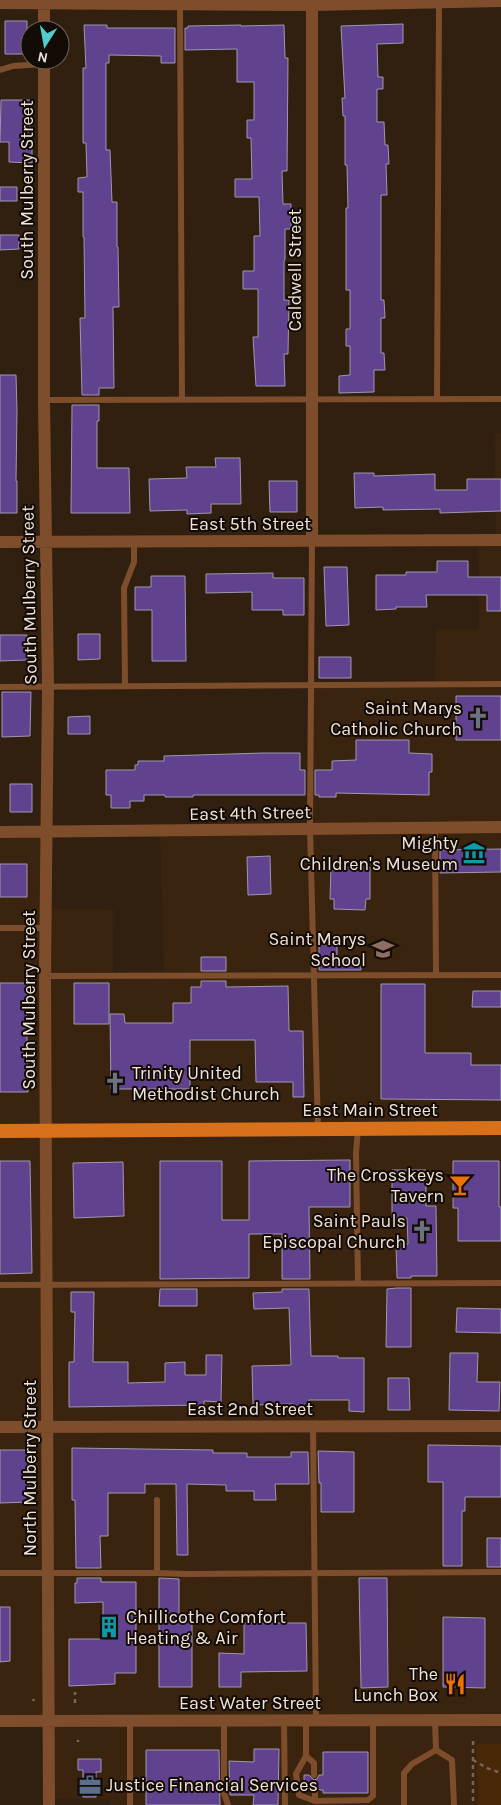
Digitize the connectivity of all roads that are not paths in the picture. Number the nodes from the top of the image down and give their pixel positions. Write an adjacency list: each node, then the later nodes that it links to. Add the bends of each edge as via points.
1 (501, 1): 4 (street)
2 (44, 2): 5 (street); 6 (street); 7 (street)
3 (312, 2): 4 (street); 6 (street); 11 (street, Caldwell Street)
4 (435, 2): 12 (lane)
5 (0, 3)
6 (180, 4): 15 (lane)
7 (44, 20)
8 (20, 65): 9 (lane)
9 (0, 70)
10 (44, 70): 14 (street, South Mulberry Street)
11 (312, 399): 12 (lane); 15 (lane); 17 (street, Caldwell Street)
12 (437, 399): 13 (lane)
13 (501, 399)
14 (44, 400): 15 (lane); 19 (street, South Mulberry Street)
15 (182, 400)
16 (501, 540): 17 (street, East 5th Street)
17 (312, 541): 20 (street, East 5th Street); 22 (lane)
18 (0, 542): 19 (street, East 5th Street)
19 (46, 542): 20 (street, East 5th Street); 23 (street, South Mulberry Street)
20 (134, 542): 24 (lane, via 134,562 124,588)
21 (501, 684): 22 (lane)
22 (311, 685): 24 (lane); 28 (lane)
23 (48, 686): 24 (lane); 25 (lane); 29 (street, South Mulberry Street)
24 (125, 686)
25 (0, 687)
26 (501, 827): 27 (street, East 4th Street)
27 (435, 828): 28 (street, East 4th Street); 33 (lane)
28 (310, 829): 29 (street, East 4th Street); 36 (lane)
29 (47, 831): 30 (street, East 4th Street); 32 (street, South Mulberry Street)
30 (0, 832)
31 (0, 928): 32 (lane)
32 (46, 928): 35 (street, South Mulberry Street)
33 (436, 975): 34 (lane); 36 (lane)
34 (501, 975)
35 (45, 976): 36 (lane); 41 (street, South Mulberry Street)
36 (314, 976): 39 (lane)
37 (358, 1128): 38 (main road, East Main Street); 39 (main road, East Main Street); 42 (lane)
38 (501, 1128)
39 (318, 1129): 41 (main road, East Main Street)
40 (0, 1130): 41 (main road, East Main Street)
41 (47, 1130): 45 (street, North Mulberry Street)
42 (358, 1283): 43 (lane); 45 (lane)
43 (501, 1283)
44 (0, 1285): 45 (lane)
45 (48, 1285): 49 (street, North Mulberry Street)
46 (313, 1426): 47 (street, East 2nd Street); 49 (street, East 2nd Street); 55 (lane)
47 (501, 1426)
48 (0, 1427): 49 (street, East 2nd Street)
49 (48, 1427): 51 (street, North Mulberry Street)
50 (157, 1500): 54 (lane)
51 (48, 1572): 53 (lane); 54 (lane); 63 (street, North Mulberry Street)
52 (501, 1572): 55 (lane)
53 (0, 1573)
54 (157, 1573): 55 (lane)
55 (315, 1573): 58 (lane)
56 (224, 1720): 57 (street, East Water Street); 64 (street, East Water Street); 74 (lane, via 224,1793)
57 (284, 1720): 58 (street, East Water Street); 75 (lane)
58 (311, 1720): 59 (street, East Water Street); 66 (lane)
59 (373, 1720): 60 (street, East Water Street); 70 (lane, via 373,1796)
60 (436, 1720): 61 (street, East Water Street); 65 (lane)
61 (501, 1720)
62 (0, 1721): 63 (street, East Water Street)
63 (49, 1721): 64 (street, East Water Street); 72 (street, North Mulberry Street)
64 (130, 1721): 73 (lane)
65 (436, 1750): 76 (lane, via 412,1764 404,1773); 77 (lane, via 452,1760)
66 (306, 1756): 67 (lane, via 314,1763); 69 (lane, via 296,1774 299,1795)
67 (314, 1775)
68 (315, 1791): 69 (lane)
69 (315, 1801): 71 (lane)
70 (361, 1802): 71 (lane)
71 (327, 1803)
72 (49, 1805)
73 (130, 1805)
74 (228, 1805)
75 (285, 1805)
76 (404, 1805)
77 (454, 1805)

